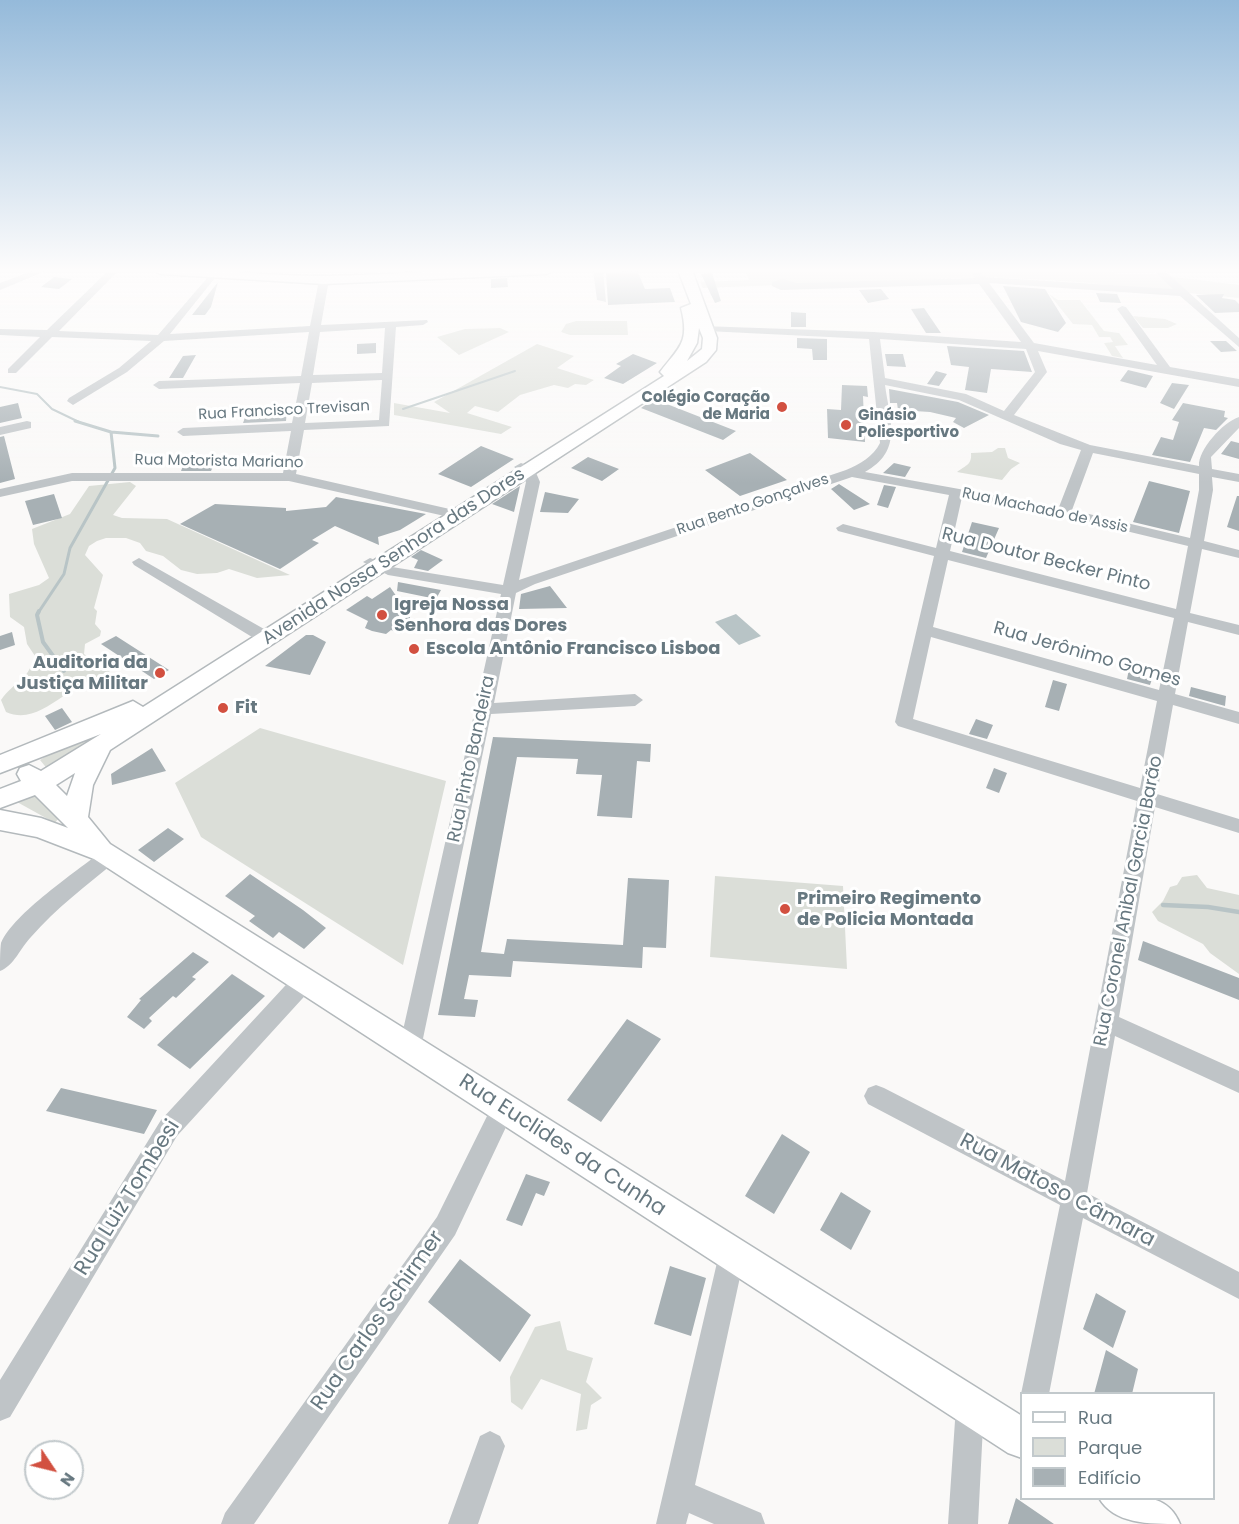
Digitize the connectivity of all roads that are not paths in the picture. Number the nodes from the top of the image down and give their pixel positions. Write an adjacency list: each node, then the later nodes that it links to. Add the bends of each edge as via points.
1 (43, 341): 15 (street)
2 (157, 341): 21 (street, via 123,370)
3 (313, 341): 17 (street)
4 (390, 341): 16 (street)
5 (690, 341): 12 (main road)
6 (709, 341): 13 (main road)
7 (875, 341): 18 (street, Rua Bento Gonçalves)
8 (961, 341): 11 (street)
9 (1026, 341): 11 (street)
10 (1145, 341): 14 (street)
11 (1030, 346): 14 (street); 22 (street, via 1041,372)
12 (687, 349): 13 (main road); 29 (main road, Avenida Nossa Senhora das Dores, via 658,379)
13 (707, 354): 29 (main road, Avenida Nossa Senhora das Dores, via 663,386)
14 (1166, 370): 19 (street)
15 (12, 371)
16 (388, 376): 17 (street); 25 (street, Rua Francisco Trevisan, via 386,423)
17 (306, 380): 20 (street); 25 (street)
18 (879, 380): 22 (street, via 962,396); 31 (street, Rua Bento Gonçalves, via 886,443 871,464)
19 (1239, 383)
20 (159, 386)
21 (73, 400)
22 (1007, 415): 28 (street)
23 (1239, 421): 30 (street, Rua Coronel Anibal Garcia Barão, via 1210,448)
24 (27, 425): 26 (street)
25 (298, 427): 27 (street, Rua Francisco Trevisan); 32 (street)
26 (0, 431)
27 (183, 432)
28 (1088, 448): 30 (street); 36 (street)
29 (525, 469): 37 (main road, Avenida Nossa Senhora das Dores); 43 (main road, Avenida Nossa Senhora das Dores); 44 (street, Rua Pinto Bandeira, via 533,482)
30 (1205, 471): 33 (street); 39 (street, Rua Coronel Anibal Garcia Barão, via 1206,490)
31 (850, 473): 34 (street, Rua Machado de Assis); 44 (street, Rua Bento Gonçalves)
32 (289, 477): 35 (street, Rua Motorista Mariano, via 63,478); 37 (street, Rua Motorista Mariano)
33 (1239, 478)
34 (956, 492): 36 (street, Rua Machado de Assis); 40 (street)
35 (0, 493)
36 (1064, 512): 39 (street, Rua Machado de Assis)
37 (448, 513): 43 (main road, Avenida Nossa Senhora das Dores)
38 (843, 528): 40 (street, Rua Doutor Becker Pinto)
39 (1196, 544): 41 (street, Rua Machado de Assis); 45 (street, Rua Coronel Anibal Garcia Barão)
40 (942, 554): 45 (street, Rua Doutor Becker Pinto); 46 (street)
41 (1239, 554)
42 (139, 562): 48 (street)
43 (375, 564): 44 (street, via 388,571); 48 (main road, Avenida Nossa Senhora das Dores); 53 (main road, Avenida Nossa Senhora das Dores)
44 (508, 591): 51 (street, Rua Pinto Bandeira)
45 (1182, 615): 47 (street, Rua Doutor Becker Pinto); 49 (street, Rua Coronel Anibal Garcia Barão)
46 (925, 630): 49 (street, Rua Jerônimo Gomes); 56 (street, via 904,722)
47 (1239, 630)
48 (258, 633): 54 (main road, Avenida Nossa Senhora das Dores, via 103,724)
49 (1167, 698): 52 (street, Rua Jerônimo Gomes); 56 (street, Rua Coronel Anibal Garcia Barão)
50 (635, 700): 51 (street)
51 (483, 709): 64 (street, Rua Pinto Bandeira)
52 (1239, 718)
53 (101, 745): 55 (main road, Avenida Nossa Senhora das Dores); 58 (main road, via 81,785)
54 (5, 760): 55 (main road, Rua Euclides da Cunha)
55 (39, 784): 57 (main road, Avenida Nossa Senhora das Dores); 58 (main road, Rua Euclides da Cunha)
56 (1148, 798): 59 (street); 63 (street, Rua Coronel Anibal Garcia Barão)
57 (1, 803): 60 (main road, Rua Euclides da Cunha, via 41,828)
58 (75, 819): 60 (main road, Rua Euclides da Cunha)
59 (1239, 826)
60 (106, 854): 61 (street, via 23,931); 62 (main road, Rua Euclides da Cunha)
61 (0, 962)
62 (304, 981): 64 (main road, Rua Euclides da Cunha); 73 (street, Rua Luiz Tombesi, via 169,1128)
63 (1105, 1021): 65 (street); 68 (street, Rua Coronel Anibal Garcia Barão)
64 (410, 1048): 67 (main road, Rua Euclides da Cunha)
65 (1239, 1082)
66 (876, 1096): 68 (street, Rua Matoso Câmara)
67 (503, 1108): 69 (main road, Rua Euclides da Cunha); 78 (street, Rua Carlos Schirmer, via 446,1226)
68 (1075, 1202): 70 (street, Rua Matoso Câmara); 71 (street, Rua Coronel Anibal Garcia Barão)
69 (732, 1254): 72 (main road, Rua Euclides da Cunha); 76 (street)
70 (1239, 1287)
71 (1035, 1392)
72 (970, 1406): 74 (main road, Rua Euclides da Cunha); 82 (street)
73 (0, 1407)
74 (1020, 1438)
75 (490, 1446): 79 (street)
76 (678, 1493): 80 (street); 81 (street)
77 (1122, 1500): 83 (main road)
78 (236, 1524)
79 (464, 1524)
80 (671, 1524)
81 (750, 1524)
82 (963, 1524)
83 (1160, 1524)

